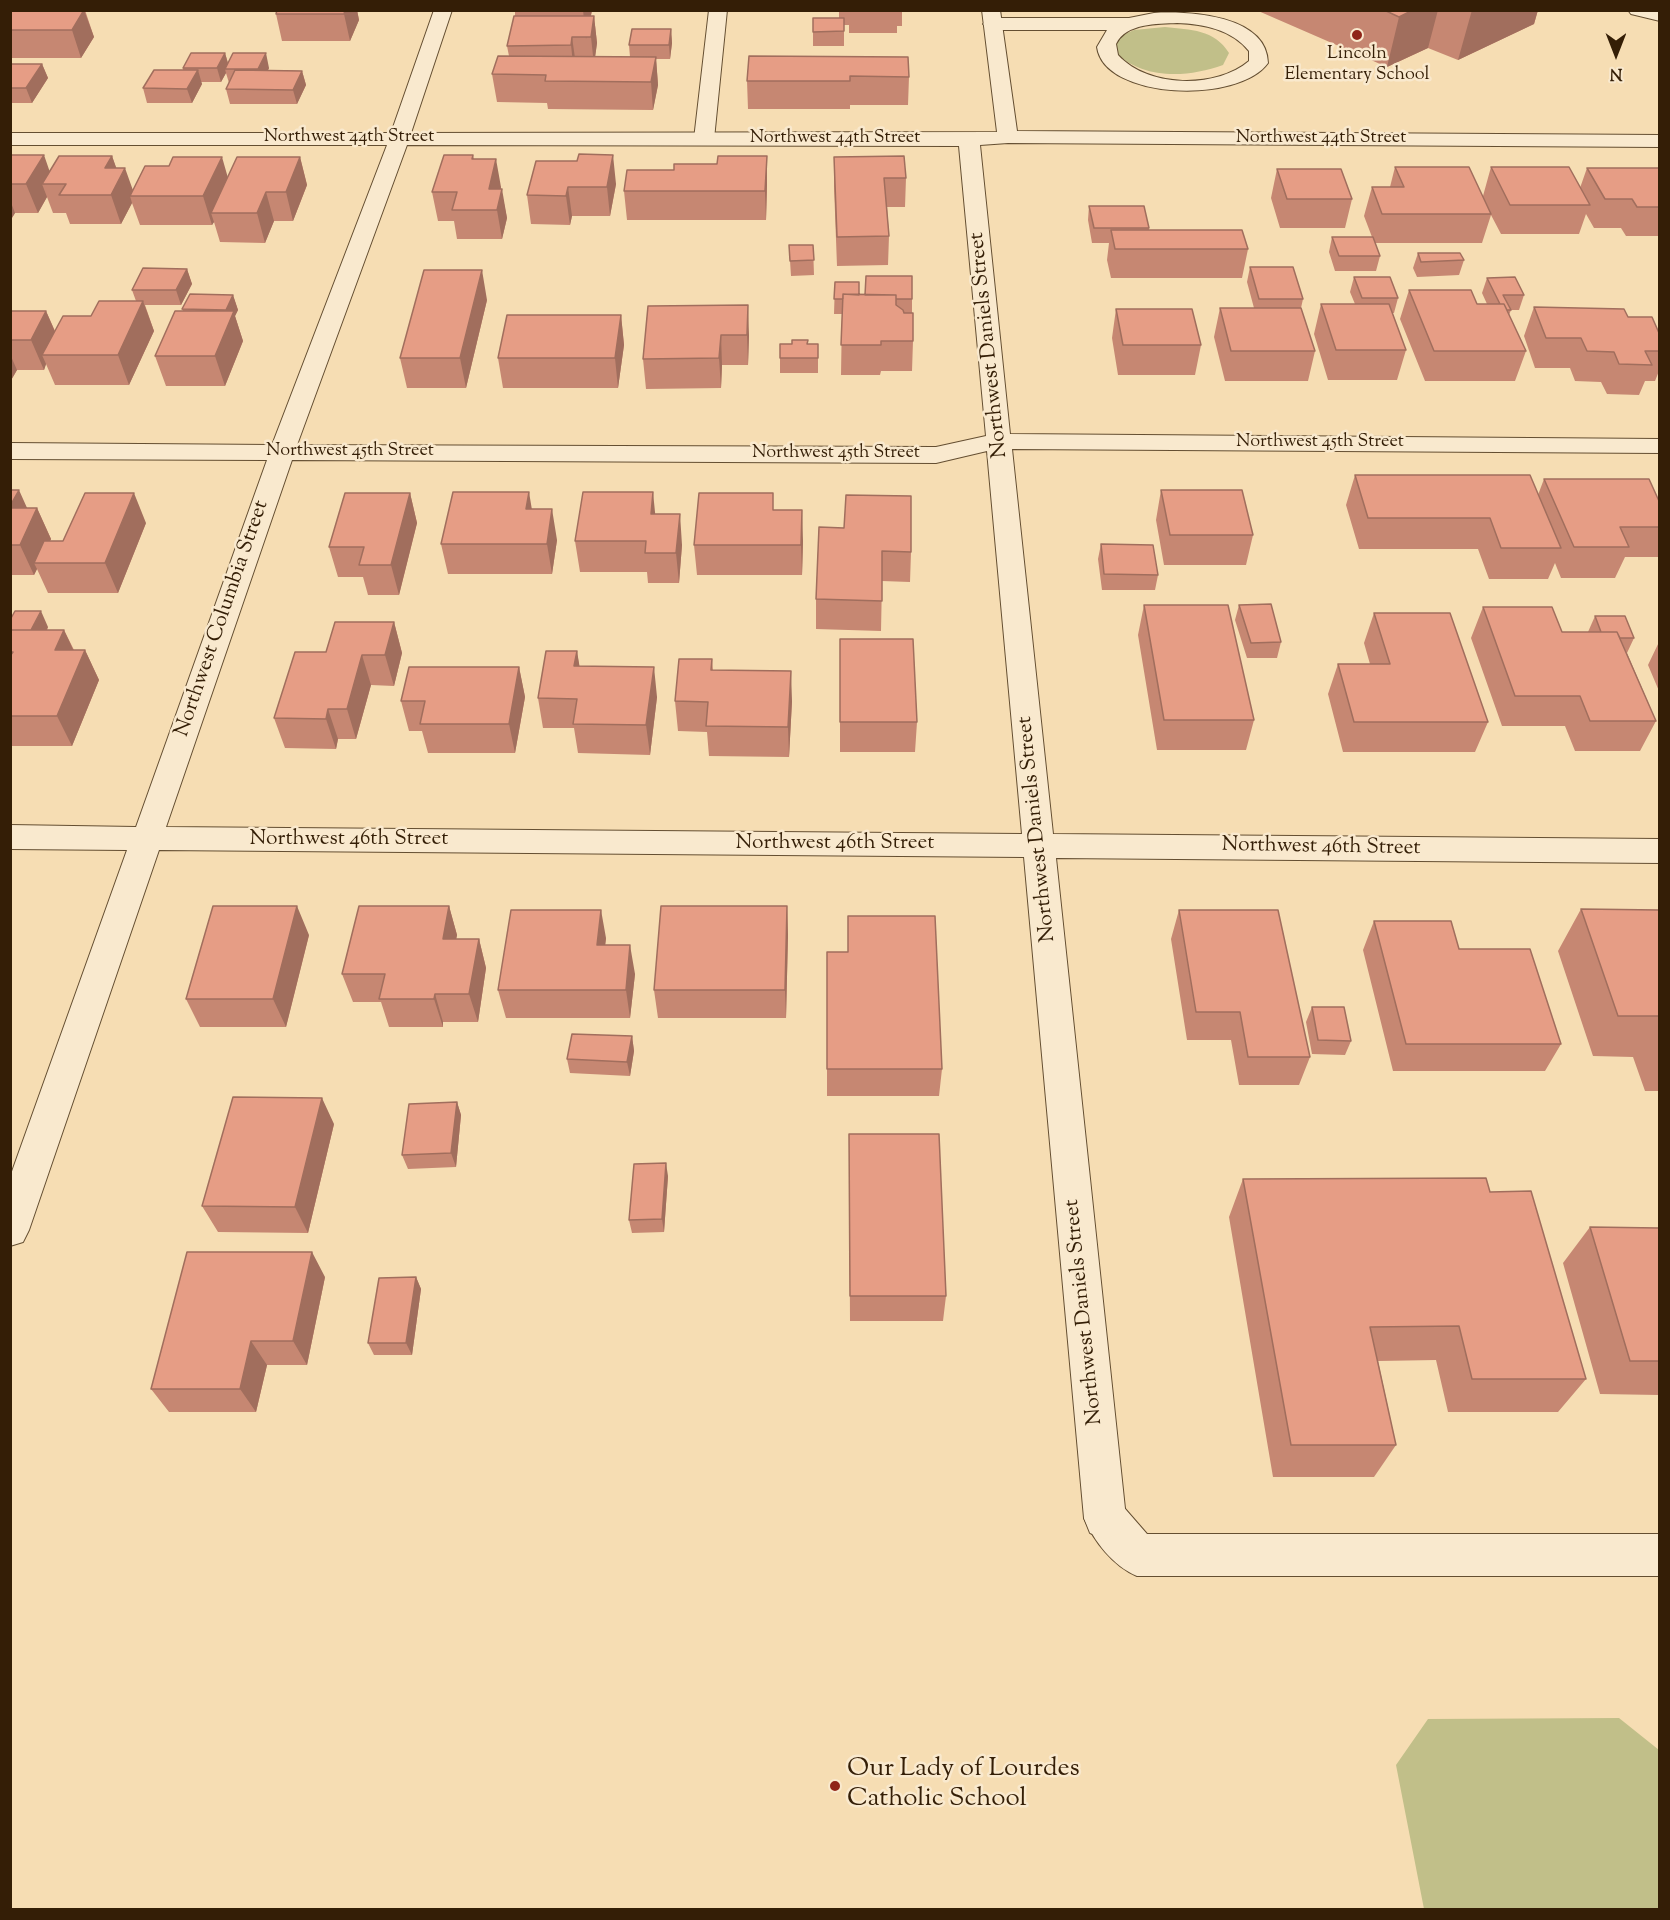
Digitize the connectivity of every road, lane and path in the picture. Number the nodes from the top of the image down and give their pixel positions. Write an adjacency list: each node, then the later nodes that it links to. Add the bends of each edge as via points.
1 (443, 10): 9 (street, Northwest Columbia Street)
2 (718, 10): 12 (street)
3 (1106, 10): 6 (street)
4 (1636, 10): 5 (street)
5 (1659, 16)
6 (1130, 24): 7 (street); 8 (street); 8 (street, via 1171,18 1214,22 1247,37 1258,50 1258,63 1245,75 1224,82 1195,86 1164,83 1137,76 1117,65 1107,52)
7 (993, 25): 8 (street); 10 (street)
8 (1109, 39)
9 (400, 137): 11 (street, Northwest 44th Street); 12 (street, Northwest 44th Street); 18 (street, Northwest Columbia Street)
10 (1008, 137): 13 (street, Northwest 44th Street); 14 (street, Northwest 44th Street)
11 (10, 139)
12 (704, 139): 13 (street, Northwest 44th Street)
13 (969, 140): 15 (street, Northwest Daniels Street)
14 (1659, 141)
15 (999, 441): 16 (street, Northwest 45th Street); 18 (street, Northwest 45th Street, via 936,455); 21 (street, Northwest Daniels Street)
16 (1659, 446)
17 (10, 451): 18 (street, Northwest 45th Street)
18 (282, 452): 20 (street, Northwest Columbia Street)
19 (10, 837): 20 (street, Northwest 46th Street)
20 (146, 838): 21 (street, Northwest 46th Street); 23 (street, Northwest Columbia Street)
21 (1039, 846): 22 (street, Northwest 46th Street); 24 (street, Northwest Daniels Street, via 1105,1518 1137,1555)
22 (1659, 851)
23 (10, 1230)
24 (1659, 1556)

